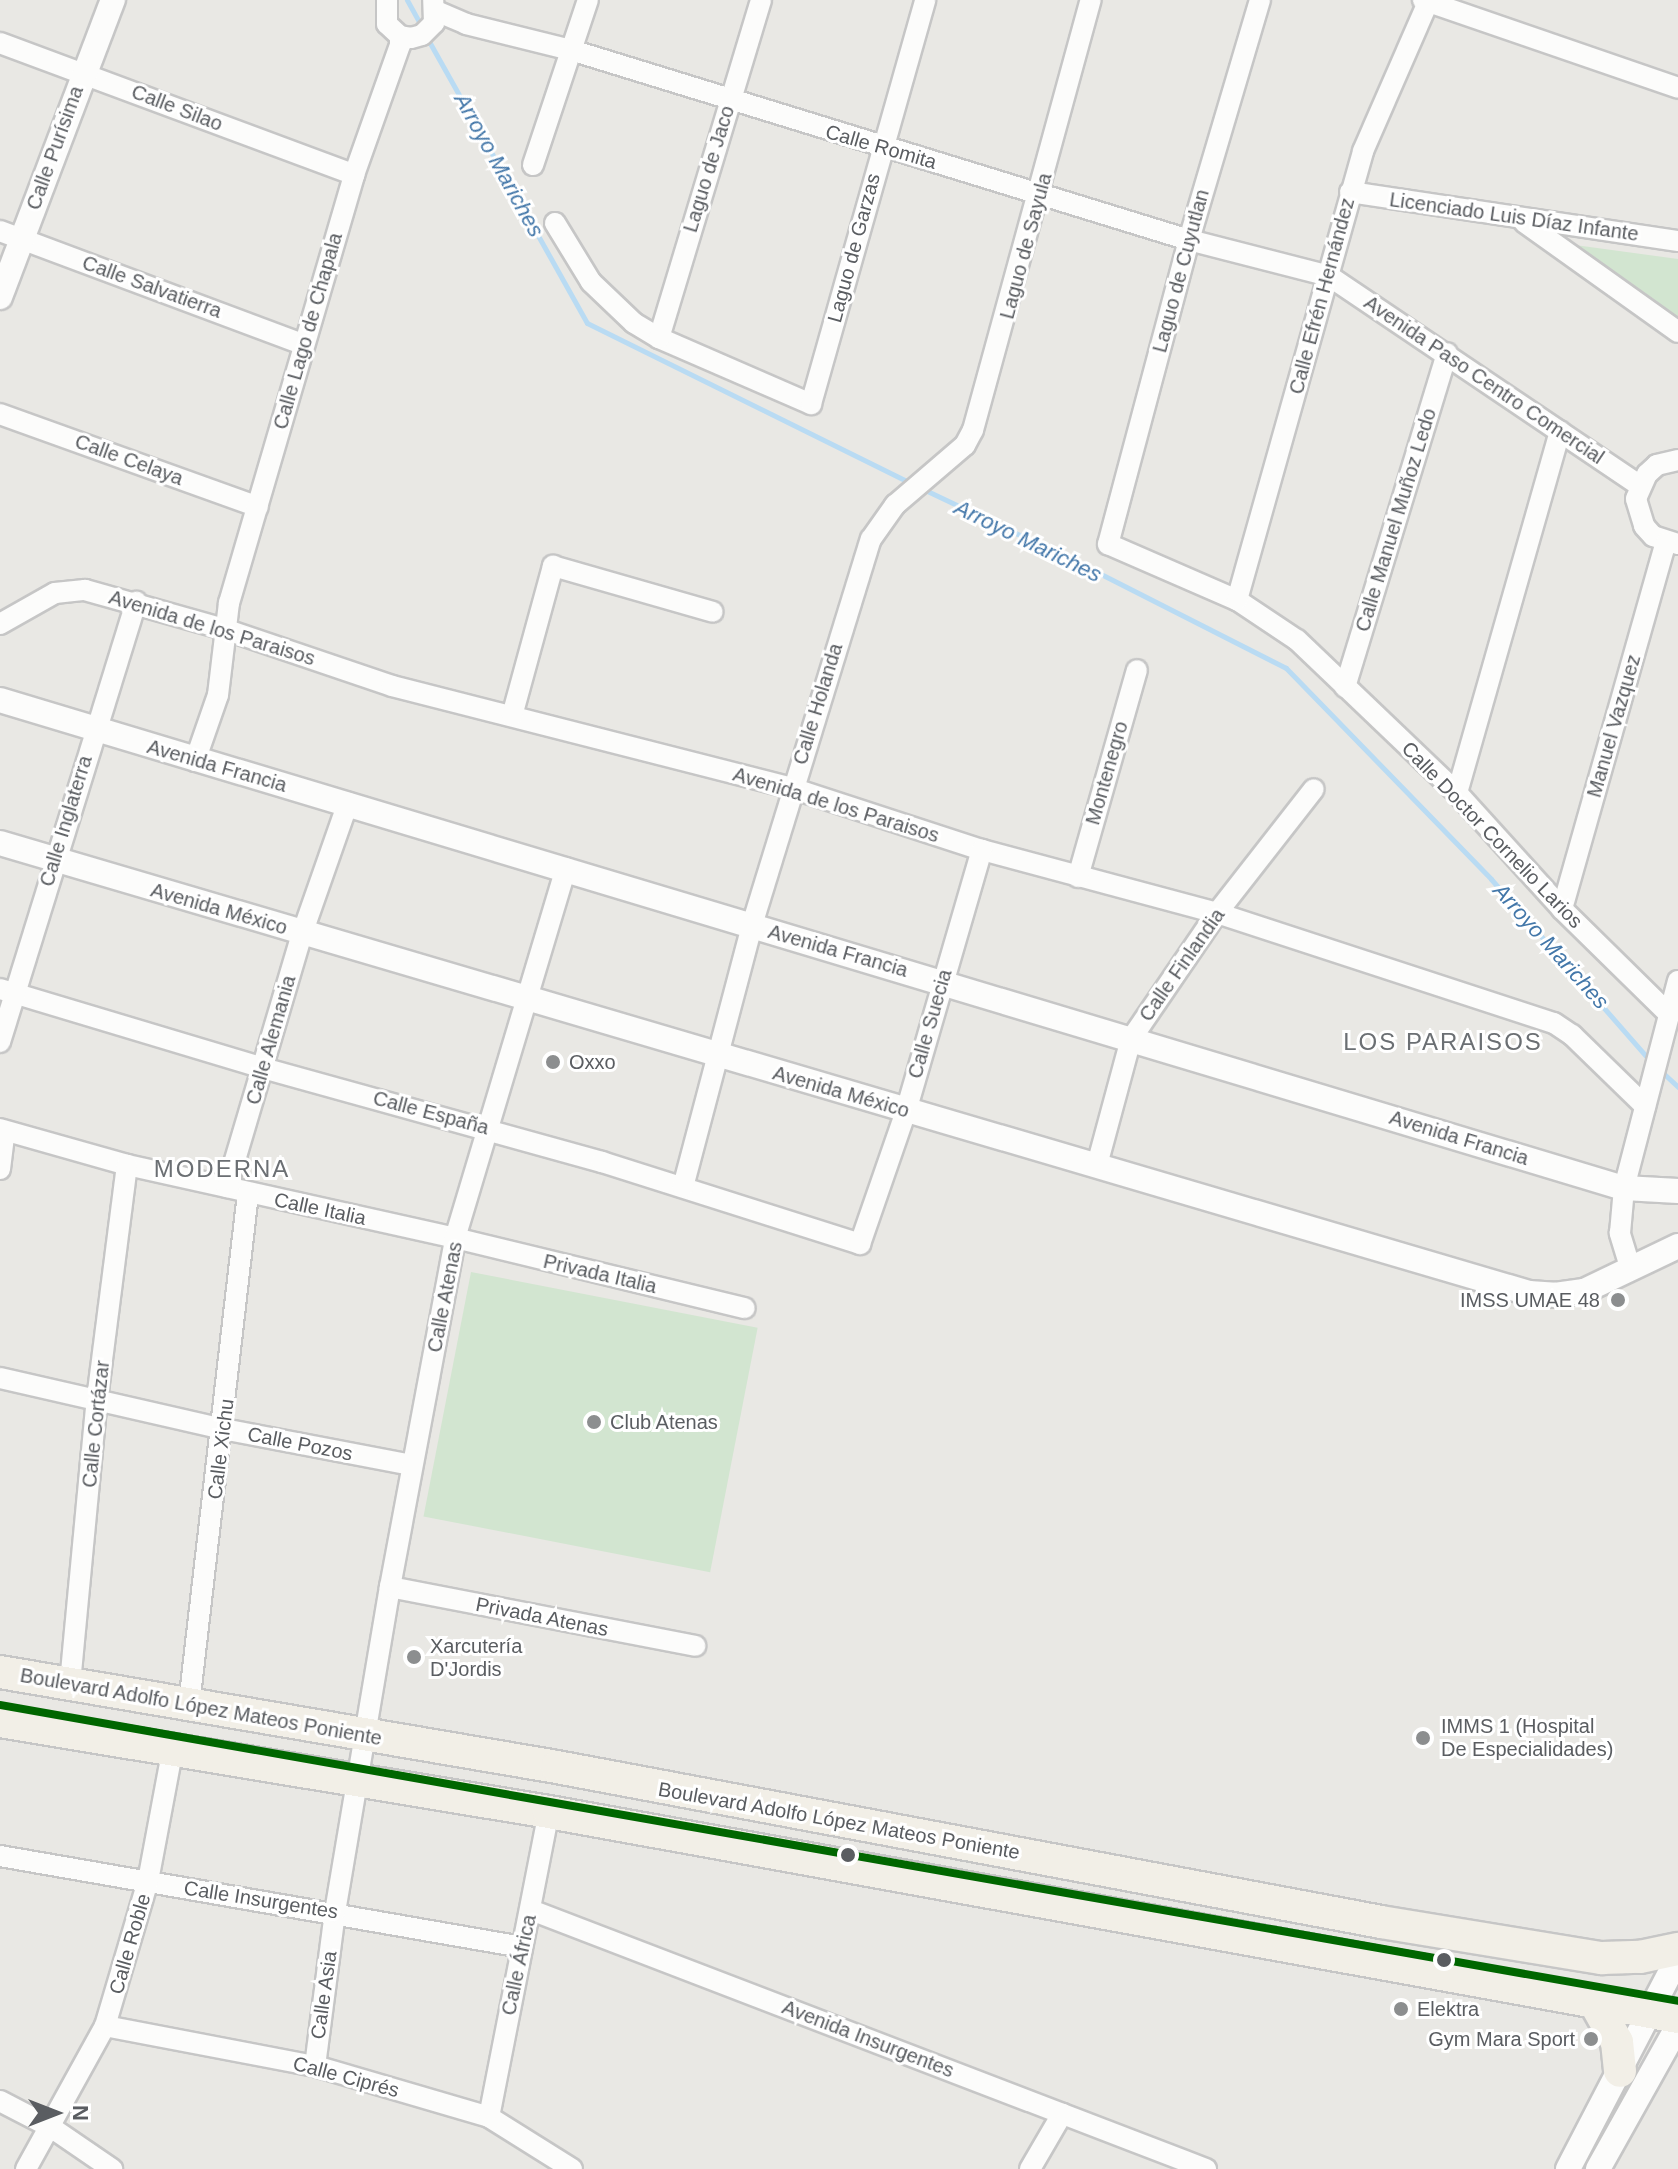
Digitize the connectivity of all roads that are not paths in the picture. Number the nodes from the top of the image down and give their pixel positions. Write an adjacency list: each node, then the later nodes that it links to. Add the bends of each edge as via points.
1 (113, 0): 12 (street, Calle Purísima)
2 (387, 0): 9 (street, via 387,24)
3 (588, 0): 11 (street)
4 (761, 0): 14 (street, Laguo de Jaco)
5 (925, 0): 15 (street, Laguo de Garzas)
6 (1091, 0): 19 (street, Laguo de Sayula)
7 (1260, 0): 23 (street, Laguo de Cuyutlan)
8 (1427, 1): 13 (street); 18 (street, Calle Efrén Hernández)
9 (422, 23): 11 (street, Calle Romita, via 466,24); 17 (street, Calle Lago de Chapala, via 400,45)
10 (0, 43): 12 (street, Calle Silao)
11 (571, 50): 14 (street, Calle Romita); 16 (street)
12 (83, 73): 17 (street, Calle Silao); 22 (street, Calle Purísima)
13 (1678, 88)
14 (729, 101): 15 (street, Calle Romita); 28 (street, Laguo de Jaco)
15 (881, 148): 19 (street, Calle Romita); 28 (street, Laguo de Garzas, via 811,404)
16 (533, 165)
17 (354, 175): 29 (street, Calle Lago de Chapala)
18 (1350, 192): 20 (street, Licenciado Luis Díaz Infante); 25 (street, Calle Efrén Hernández)
19 (1041, 193): 23 (street, Calle Romita); 34 (street, Laguo de Sayula, via 973,430 965,445)
20 (1520, 220): 24 (street, Licenciado Luis Díaz Infante); 27 (street)
21 (555, 223): 28 (street, via 609,302)
22 (11, 235): 26 (street, Calle Purísima); 29 (street, Calle Salvatierra)
23 (1189, 240): 25 (street, Calle Romita); 38 (street, Laguo de Cuyutlan, via 1108,544)
24 (1678, 241)
25 (1329, 276): 30 (street, Avenida Paso Centro Comercial); 38 (street, Calle Efrén Hernández)
26 (0, 297)
27 (1678, 332)
28 (659, 338)
29 (303, 344): 36 (street, Calle Lago de Chapala)
30 (1447, 353): 32 (street, Avenida Paso Centro Comercial); 44 (street, Calle Manuel Muñoz Ledo)
31 (0, 414): 36 (street, Calle Celaya)
32 (1560, 431): 35 (street, Avenida Paso Centro Comercial); 51 (street)
33 (1678, 460): 35 (street, via 1657,465)
34 (929, 475): 49 (street, Calle Holanda, via 895,505 871,539)
35 (1639, 485): 37 (street, via 1638,513 1644,526)
36 (258, 507): 42 (street, Calle Lago de Chapala)
37 (1672, 543): 58 (street, Manuel Vazquez)
38 (1237, 600): 44 (street, Calle Doctor Cornelio Larios, via 1297,640)
39 (136, 602): 41 (street, Avenida de los Paraisos, via 85,590 55,593); 42 (street, Avenida de los Paraisos); 47 (street, Calle Inglaterra)
40 (713, 612): 46 (street, via 553,566)
41 (0, 624)
42 (224, 629): 46 (street, Avenida de los Paraisos, via 392,686); 48 (street, Calle Lago de Chapala, via 218,695)
43 (1137, 670): 57 (street, Montenegro)
44 (1345, 687): 51 (street, Calle Doctor Cornelio Larios)
45 (0, 700): 47 (street, Avenida Francia)
46 (512, 716): 49 (street, Avenida de los Paraisos)
47 (94, 730): 48 (street, Avenida Francia); 55 (street, Calle Inglaterra)
48 (195, 761): 52 (street, Avenida Francia)
49 (792, 788): 54 (street, Avenida de los Paraisos); 60 (street, Calle Holanda)
50 (1314, 789): 59 (street, Calle Finlandia)
51 (1457, 793): 58 (street, Calle Doctor Cornelio Larios)
52 (348, 803): 56 (street, Avenida Francia); 61 (street, Calle Alemania)
53 (0, 843): 55 (street, Avenida México)
54 (982, 850): 57 (street, Avenida de los Paraisos); 62 (street, Calle Suecia)
55 (54, 861): 61 (street, Avenida México); 64 (street, Calle Inglaterra)
56 (566, 868): 60 (street, Avenida Francia); 65 (street, Calle Atenas)
57 (1078, 877): 59 (street, Avenida de los Paraisos)
58 (1562, 909): 66 (street, Calle Doctor Cornelio Larios)
59 (1217, 913): 67 (street, Calle Finlandia); 71 (street, Avenida de los Paraisos, via 1554,1023)
60 (752, 925): 62 (street, Avenida Francia); 69 (street, Calle Holanda)
61 (302, 934): 65 (street, Avenida México); 70 (street, Calle Alemania)
62 (941, 981): 67 (street, Avenida Francia); 72 (street, Calle Suecia)
63 (1678, 981): 66 (street)
64 (7, 991): 68 (street, Calle Inglaterra); 70 (street, Calle España)
65 (525, 999): 69 (street, Avenida México); 73 (street, Calle Atenas)
66 (1674, 1012): 71 (street)
67 (1131, 1039): 76 (street, Calle Finlandia); 80 (street, Avenida Francia)
68 (0, 1042)
69 (717, 1056): 72 (street, Avenida México); 79 (street, Calle Holanda)
70 (263, 1068): 73 (street, Calle España); 78 (street, Calle Alemania)
71 (1645, 1106): 80 (street)
72 (906, 1111): 76 (street, Avenida México); 84 (street, Calle Suecia)
73 (487, 1128): 79 (street, Calle España); 83 (street, Calle Atenas)
74 (2, 1130): 75 (street, Calle Italia); 77 (street)
75 (127, 1165): 78 (street, Calle Italia); 89 (street, Calle Cortázar)
76 (1097, 1165): 86 (street, Avenida México, via 1529,1293 1584,1291)
77 (0, 1169)
78 (227, 1187): 82 (street, Calle Italia)
79 (683, 1187): 84 (street, Calle España)
80 (1624, 1188): 81 (street, Avenida Francia); 86 (street, via 1620,1233)
81 (1678, 1191)
82 (248, 1193): 83 (street, Calle Italia); 90 (street, Calle Xichu)
83 (455, 1238): 87 (street, Privada Italia); 91 (street, Calle Atenas)
84 (860, 1244)
85 (1678, 1246): 86 (street, Avenida México)
86 (1631, 1270)
87 (745, 1308)
88 (0, 1378): 89 (street, Calle Pozos)
89 (97, 1399): 90 (street, Calle Pozos); 95 (street, Calle Cortázar)
90 (223, 1429): 91 (street, Calle Pozos); 96 (street, Calle Xichu)
91 (412, 1465): 92 (street, Calle Atenas)
92 (390, 1587): 93 (street, Privada Atenas); 98 (street, Calle Atenas)
93 (695, 1646)
94 (0, 1672): 95 (main road, Boulevard Adolfo López Mateos Poniente)
95 (70, 1683): 96 (main road, Boulevard Adolfo López Mateos Poniente)
96 (189, 1704): 98 (main road, Boulevard Adolfo López Mateos Poniente)
97 (0, 1721): 99 (main road)
98 (366, 1736): 100 (street, Calle Atenas); 107 (main road, Boulevard Adolfo López Mateos Poniente, via 1397,1925 1602,1958)
99 (173, 1748): 100 (main road); 103 (street, Calle Roble)
100 (358, 1783): 101 (main road); 105 (street, Calle Asia)
101 (549, 1812): 104 (street, Calle África); 109 (main road)
102 (0, 1856): 103 (street, Calle Insurgentes)
103 (148, 1881): 105 (street, Calle Insurgentes); 111 (street, Calle Roble)
104 (531, 1910): 106 (street, Calle África); 115 (street, Avenida Insurgentes)
105 (335, 1912): 106 (street, Calle Insurgentes); 112 (street, Calle Asia)
106 (522, 1947): 116 (street, Calle África)
107 (1678, 1949)
108 (1678, 1958): 110 (street)
109 (1594, 2001): 110 (main road); 113 (main road, via 1617,2042)
110 (1669, 2018): 113 (street); 124 (street)
111 (105, 2026): 112 (street, Calle Ciprés); 117 (street, Calle Roble)
112 (315, 2066): 116 (street, Calle Ciprés)
113 (1620, 2071): 123 (street)
114 (0, 2101): 117 (street)
115 (1062, 2114): 121 (street); 122 (street, Avenida Insurgentes)
116 (489, 2117): 120 (street, Calle Ciprés)
117 (52, 2128): 118 (street, Calle Roble); 119 (street)
118 (26, 2169)
119 (112, 2169)
120 (572, 2169)
121 (1030, 2169)
122 (1206, 2169)
123 (1568, 2169)
124 (1598, 2169)

